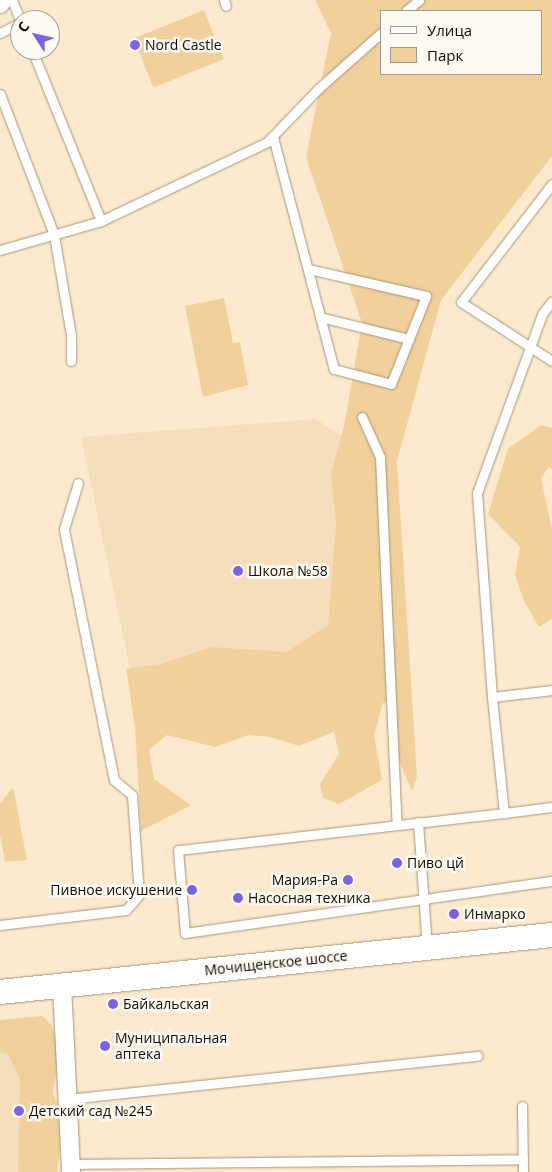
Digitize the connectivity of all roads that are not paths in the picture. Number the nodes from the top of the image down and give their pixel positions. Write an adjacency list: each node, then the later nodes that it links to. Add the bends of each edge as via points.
1 (3, 0): 3 (street)
2 (419, 0): 4 (lane)
3 (0, 4)
4 (407, 10)
5 (380, 34): 8 (lane, via 318,88)
6 (36, 60): 10 (lane)
7 (0, 94): 11 (lane)
8 (273, 137): 10 (lane); 13 (lane)
9 (552, 184): 17 (lane, via 461,302)
10 (100, 221): 11 (lane)
11 (54, 235): 12 (lane); 18 (lane, via 71,336)
12 (0, 250)
13 (308, 269): 15 (lane); 16 (lane, via 426,296)
14 (552, 301): 17 (lane, via 542,314)
15 (320, 316): 16 (lane); 16 (lane, via 334,369 391,384)
16 (409, 339)
17 (530, 345): 19 (lane); 23 (lane, via 477,493)
18 (72, 361)
19 (552, 361)
20 (362, 417): 27 (lane, via 380,458)
21 (78, 483): 30 (lane, via 64,529 114,780 132,795 139,895 126,910)
22 (552, 690): 23 (lane)
23 (492, 697): 25 (lane)
24 (552, 806): 25 (lane)
25 (504, 813): 26 (lane)
26 (418, 822): 27 (lane); 29 (lane)
27 (396, 825): 29 (lane, via 178,850 185,934)
28 (552, 881): 29 (lane)
29 (425, 898): 32 (lane)
30 (0, 925)
31 (552, 935): 32 (main road, Мочищенское шоссе)
32 (427, 947): 33 (main road, Мочищенское шоссе)
33 (62, 986): 34 (main road, Мочищенское шоссе); 36 (street)
34 (0, 992)
35 (478, 1056): 36 (lane)
36 (67, 1099): 39 (street)
37 (522, 1106): 38 (lane)
38 (523, 1159): 39 (lane); 40 (lane)
39 (70, 1168)
40 (523, 1172)

